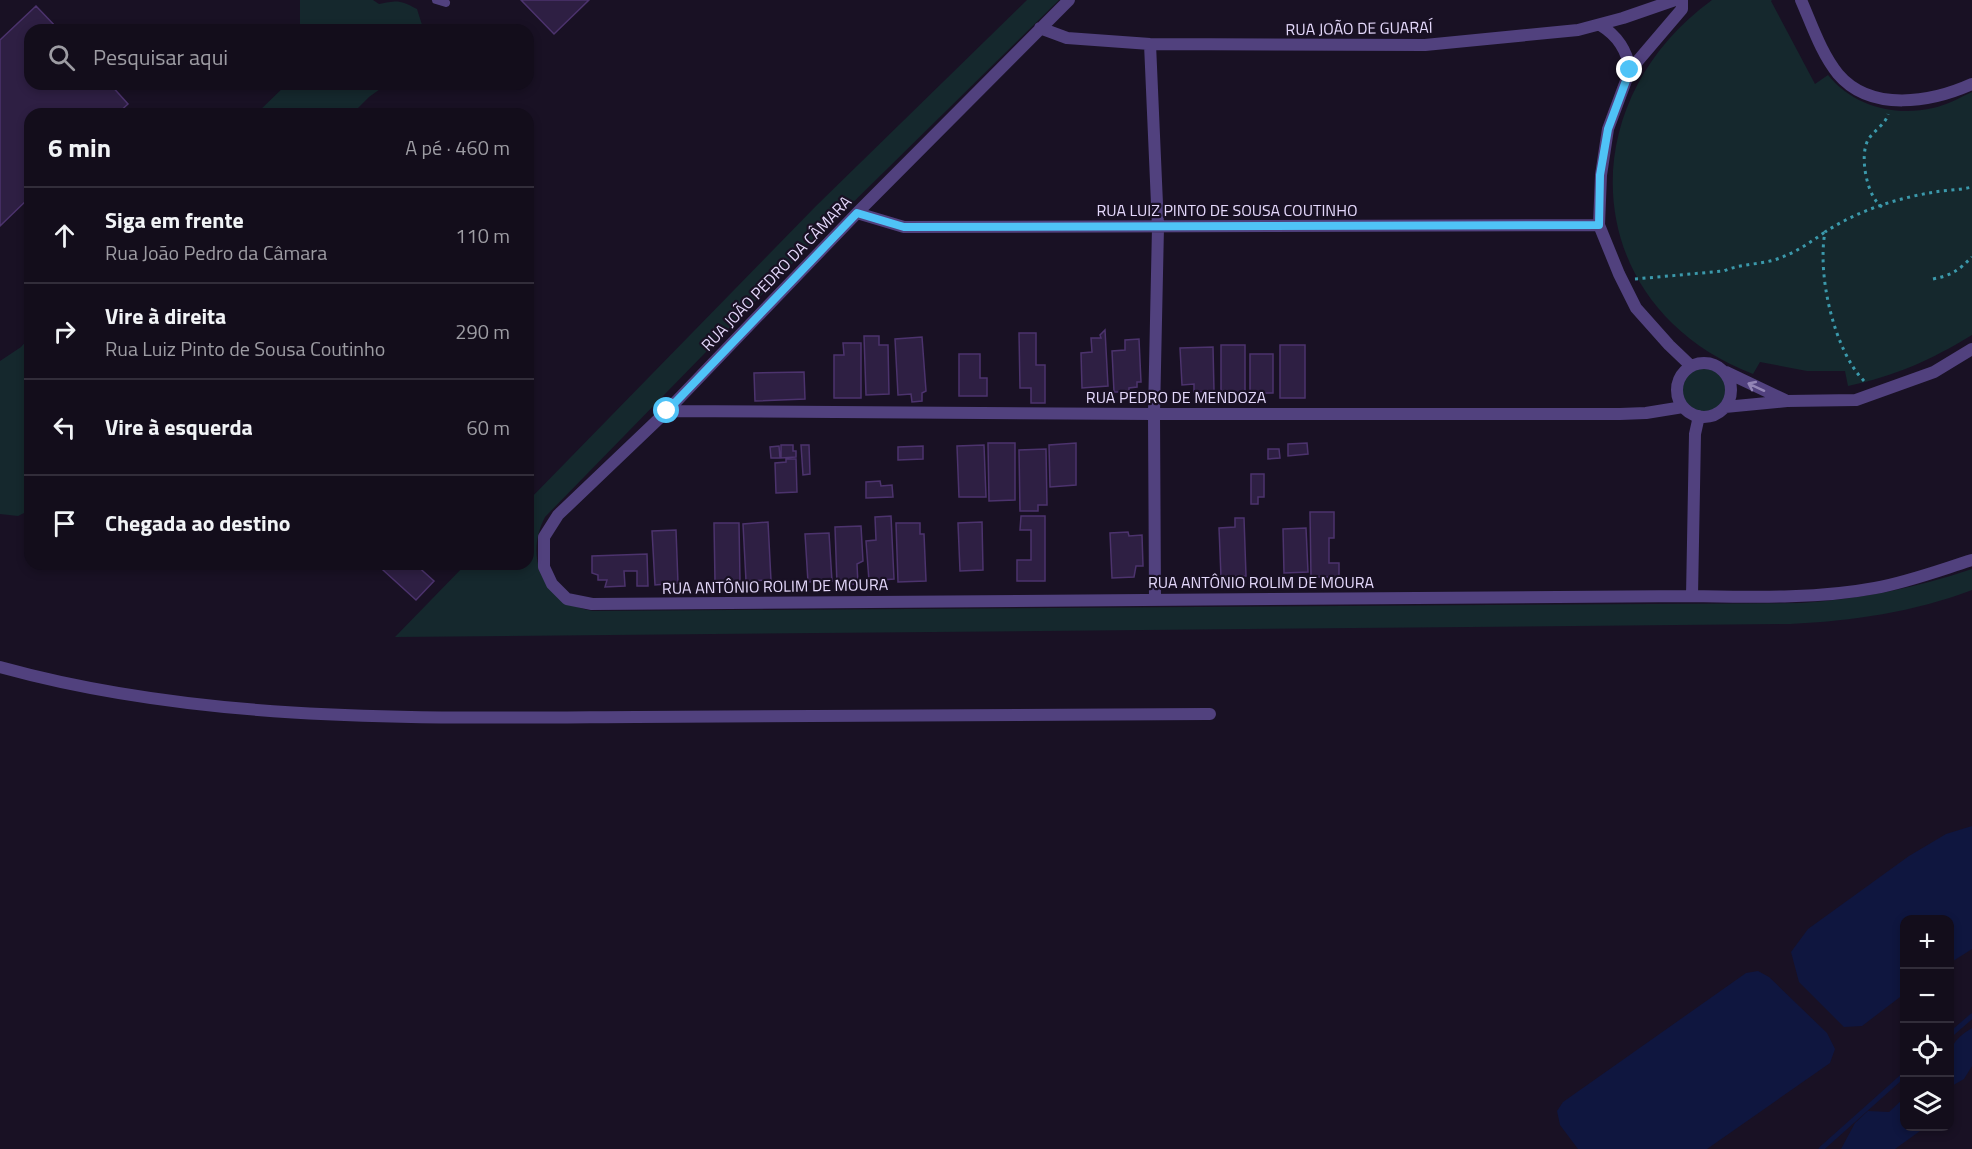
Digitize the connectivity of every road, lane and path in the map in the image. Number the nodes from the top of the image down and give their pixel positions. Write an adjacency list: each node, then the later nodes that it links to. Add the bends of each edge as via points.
1 (436, 0): 6 (lane)
2 (1069, 0): 8 (street, RUA JOÃO PEDRO DA CÂMARA)
3 (1675, 0): 7 (street, RUA JOÃO DE GUARAÍ)
4 (1682, 0): 10 (street, via 1682,9)
5 (1801, 0): 12 (street, via 1820,46 1839,75 1858,92)
6 (446, 3)
7 (1600, 25): 9 (street, RUA JOÃO DE GUARAÍ, via 1568,32 1425,45); 10 (street, via 1621,43)
8 (1040, 28): 9 (street, RUA JOÃO DE GUARAÍ, via 1067,38); 15 (street, RUA JOÃO PEDRO DA CÂMARA)
9 (1150, 44): 17 (street)
10 (1630, 70): 16 (street, via 1608,129 1600,175)
11 (1972, 84): 12 (street, via 1910,101)
12 (1890, 100): 14 (path, via 1887,120 1864,149 1872,193)
13 (1972, 187): 14 (path, via 1920,195)
14 (1882, 207): 18 (path, via 1842,221)
15 (857, 213): 17 (street, RUA LUIZ PINTO DE SOUSA COUTINHO, via 904,227); 29 (street, RUA JOÃO PEDRO DA CÂMARA)
16 (1599, 225): 17 (street, RUA LUIZ PINTO DE SOUSA COUTINHO); 21 (street)
17 (1158, 227): 30 (street)
18 (1826, 232): 21 (path, via 1778,259 1724,271); 25 (path, via 1825,283 1840,344 1854,371)
19 (1972, 256): 20 (path, via 1949,276)
20 (1933, 279)
21 (1622, 281): 23 (street, via 1636,308)
22 (1972, 349): 25 (street, via 1934,372)
23 (1691, 366): 24 (street, via 1710,363); 27 (street, via 1684,371 1677,389)
24 (1726, 372): 26 (street, one-way to 24); 28 (street, via 1732,390)
25 (1876, 393): 26 (street, via 1856,400)
26 (1786, 401): 28 (street)
27 (1683, 407): 30 (street, RUA PEDRO DE MENDOZA, via 1620,414); 31 (street)
28 (1725, 407): 31 (street, via 1718,414)
29 (667, 411): 30 (street, RUA PEDRO DE MENDOZA); 33 (street, RUA JOÃO PEDRO DA CÂMARA, via 558,515 544,537 544,567)
30 (1154, 414): 35 (street)
31 (1699, 416): 34 (street, via 1695,434)
32 (1972, 560): 34 (street, RUA ANTÔNIO ROLIM DE MOURA, via 1874,588 1770,597)
33 (552, 584): 35 (street, RUA ANTÔNIO ROLIM DE MOURA, via 567,599 592,604)
34 (1692, 596): 35 (street, RUA ANTÔNIO ROLIM DE MOURA)
35 (1155, 599)
36 (0, 667): 37 (street, via 111,692 206,705 326,714 462,718)
37 (1210, 714)

